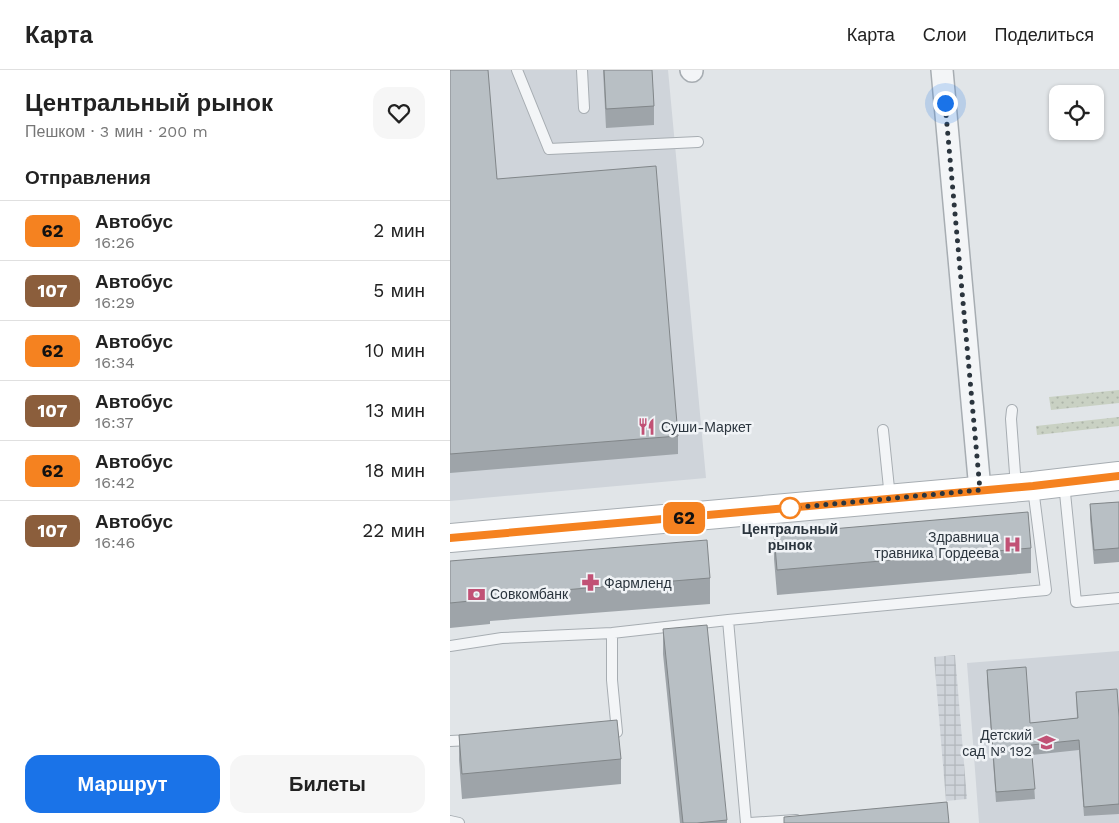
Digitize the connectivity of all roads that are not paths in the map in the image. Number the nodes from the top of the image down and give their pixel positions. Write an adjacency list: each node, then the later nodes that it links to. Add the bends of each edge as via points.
1 (517, 70): 5 (lane, via 549,149)
2 (582, 70): 4 (lane)
3 (941, 75): 11 (street)
4 (584, 108)
5 (698, 142)
6 (1012, 410): 10 (lane)
7 (883, 430): 12 (lane)
8 (1119, 476): 9 (main road)
9 (1064, 482): 10 (main road); 14 (lane, via 1076,602)
10 (1024, 487): 11 (main road); 15 (lane, via 1046,590)
11 (980, 490): 12 (main road)
12 (890, 498): 13 (main road)
13 (450, 538)
14 (1119, 598)
15 (728, 620): 16 (lane); 24 (lane)
16 (612, 633): 17 (lane, via 502,638); 18 (lane, via 612,680 618,737)
17 (450, 646)
18 (608, 738)
19 (479, 740): 20 (lane)
20 (450, 741)
21 (807, 819): 24 (lane)
22 (450, 821): 23 (lane)
23 (458, 823)
24 (748, 823)

